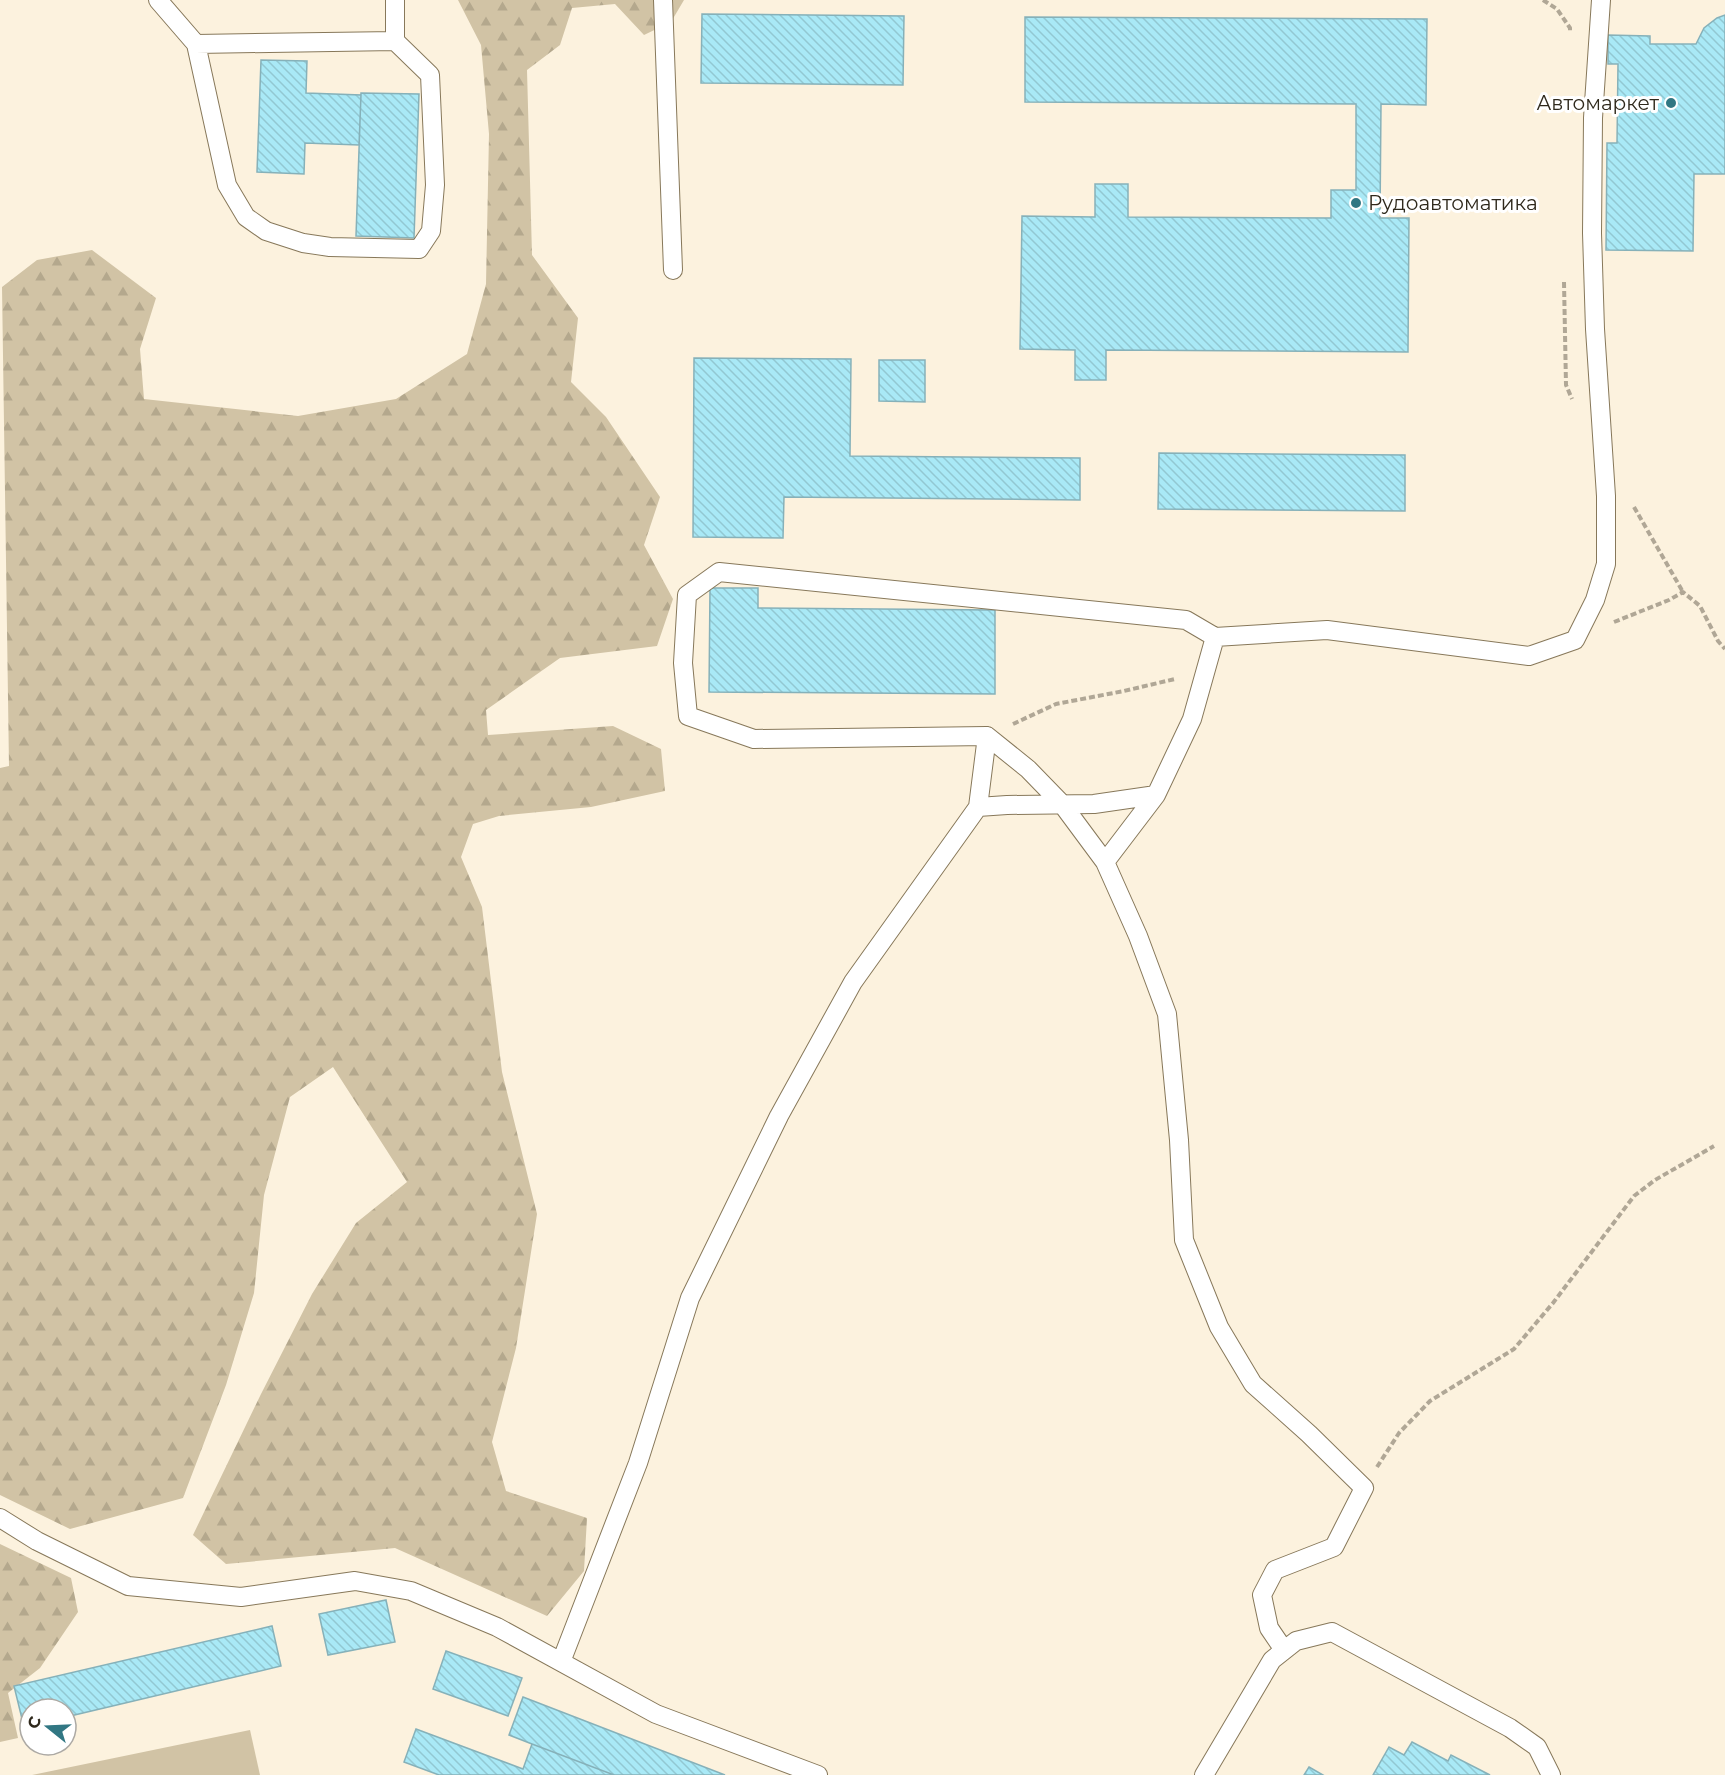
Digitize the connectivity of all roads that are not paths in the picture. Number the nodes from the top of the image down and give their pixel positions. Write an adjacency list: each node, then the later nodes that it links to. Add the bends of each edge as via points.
1 (158, 0): 6 (lane)
2 (395, 0): 5 (lane)
3 (663, 0): 7 (lane)
4 (1601, 0): 8 (lane, via 1593,118 1592,233 1606,564 1595,600 1575,640 1529,656 1327,630)
5 (395, 41): 6 (lane); 6 (lane, via 430,75 435,185 431,231 419,249 303,243 266,231 246,217 227,185)
6 (196, 44)
7 (673, 270)
8 (1215, 637): 9 (lane, via 1186,620 719,572 687,595 683,663 688,716 753,739); 10 (lane, via 1192,719)
9 (987, 736): 11 (lane, via 1028,769); 12 (lane)
10 (1156, 795): 11 (lane, via 1094,804); 13 (lane)
11 (1062, 804): 12 (lane); 13 (lane)
12 (978, 807): 16 (lane, via 853,982 768,1137 690,1298 638,1463)
13 (1105, 862): 15 (lane, via 1167,1014 1184,1240 1219,1327 1253,1384 1364,1488 1334,1547 1275,1570 1262,1595 1269,1628)
14 (0, 1518): 16 (lane, via 128,1586 241,1597 355,1581 411,1591 497,1627)
15 (1284, 1650): 18 (lane, via 1272,1660); 19 (lane, via 1296,1641 1332,1632 1510,1728 1537,1747)
16 (561, 1662): 17 (lane, via 656,1714)
17 (818, 1775)
18 (1204, 1775)
19 (1551, 1775)

